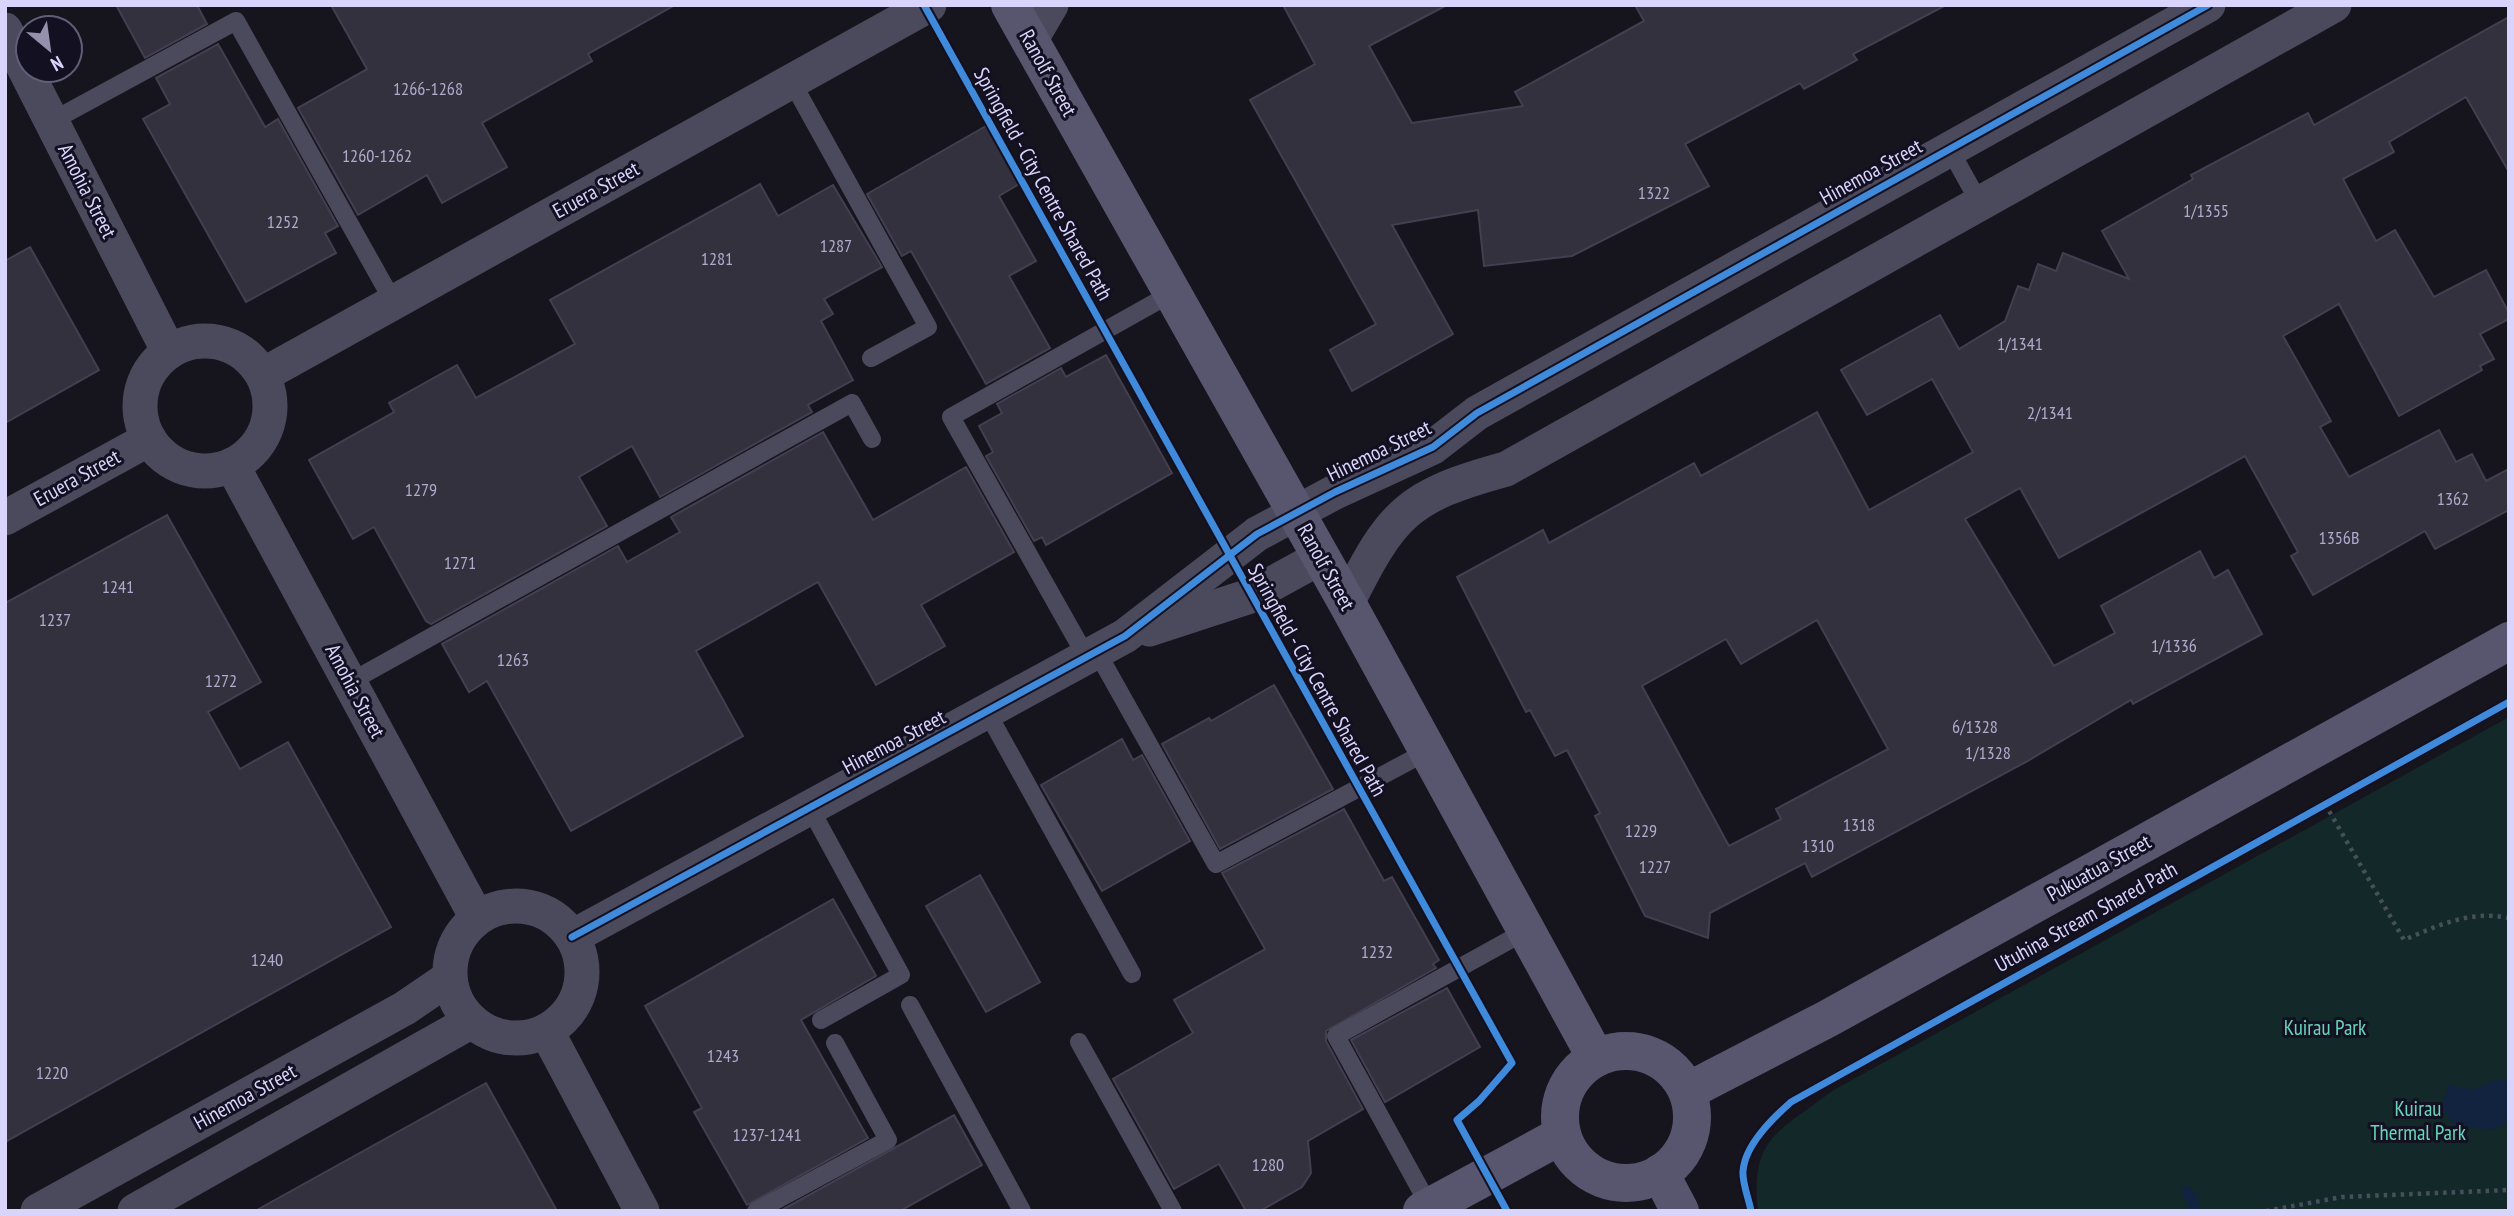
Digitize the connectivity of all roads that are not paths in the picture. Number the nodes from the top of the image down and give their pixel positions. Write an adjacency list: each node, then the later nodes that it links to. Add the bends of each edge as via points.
1 (929, 5): 8 (street, Eruera Street)
2 (1010, 5): 7 (main road, Ranolf Street)
3 (1051, 5): 7 (street)
4 (2208, 5): 10 (street, Hinemoa Street)
5 (2334, 5): 11 (street, Hinemoa Street)
6 (5, 30): 9 (street, Amohia Street)
7 (1030, 41): 12 (main road, Ranolf Street)
8 (792, 82): 13 (street, Eruera Street); 15 (lane, via 928,327)
9 (52, 121): 13 (lane, via 236,21); 14 (street, Amohia Street)
10 (1949, 148): 11 (lane); 20 (street, Hinemoa Street, via 1477,414)
11 (1979, 202): 20 (street, Hinemoa Street, via 1506,469)
12 (1172, 293): 21 (main road, Ranolf Street); 26 (lane, via 951,417)
13 (394, 303): 16 (street, Eruera Street)
14 (169, 352): 16 (street, via 207,340 238,349); 17 (street, via 152,368 141,396)
15 (871, 358)
16 (263, 375): 19 (street, via 271,415 260,442)
17 (149, 439): 19 (street, via 170,461 185,468 208,471); 22 (street, Eruera Street)
18 (872, 439): 27 (lane, via 852,403)
19 (232, 465): 27 (street, Amohia Street)
20 (1443, 465): 21 (street, Hinemoa Street); 24 (street, Hinemoa Street, via 1413,506 1387,531)
21 (1296, 513): 23 (main road, Ranolf Street); 26 (street, Hinemoa Street, via 1257,534)
22 (5, 518)
23 (1321, 557): 24 (main road, Ranolf Street); 26 (street, Hinemoa Street, via 1250,596)
24 (1347, 603): 29 (main road, Ranolf Street)
25 (2509, 641): 43 (main road, Pukuatua Street, via 1827,1019)
26 (1103, 649): 28 (street, Hinemoa Street); 29 (lane, via 1216,864)
27 (350, 682): 31 (street, Amohia Street)
28 (987, 712): 30 (street, Hinemoa Street); 34 (lane)
29 (1427, 751): 32 (main road, Ranolf Street)
30 (810, 808): 33 (street, Hinemoa Street); 37 (lane, via 901,975)
31 (477, 918): 33 (street, via 497,908 520,905 548,913); 35 (street, via 461,934)
32 (1526, 931): 42 (main road, Ranolf Street); 47 (lane, via 1335,1036)
33 (572, 937): 39 (street, via 583,969 581,990 565,1018)
34 (1132, 974)
35 (449, 978): 38 (street); 46 (street, Hinemoa Street)
36 (910, 1005): 52 (lane)
37 (821, 1020)
38 (470, 1022): 39 (street, via 509,1039); 49 (street)
39 (547, 1032): 50 (street)
40 (1079, 1042): 53 (lane)
41 (835, 1043): 51 (lane, via 888,1140)
42 (1596, 1058): 43 (main road, via 1628,1050 1647,1053 1678,1074); 44 (main road, via 1576,1073 1566,1089 1560,1107)
43 (1688, 1091): 45 (main road, via 1689,1137 1673,1164)
44 (1562, 1135): 45 (main road, via 1575,1159 1606,1180 1625,1183); 47 (main road)
45 (1660, 1173): 54 (main road)
46 (73, 1202): 48 (street, Hinemoa Street)
47 (1426, 1209)
48 (38, 1211)
49 (135, 1211)
50 (642, 1211)
51 (756, 1211)
52 (1022, 1211)
53 (1172, 1211)
54 (1680, 1211)

